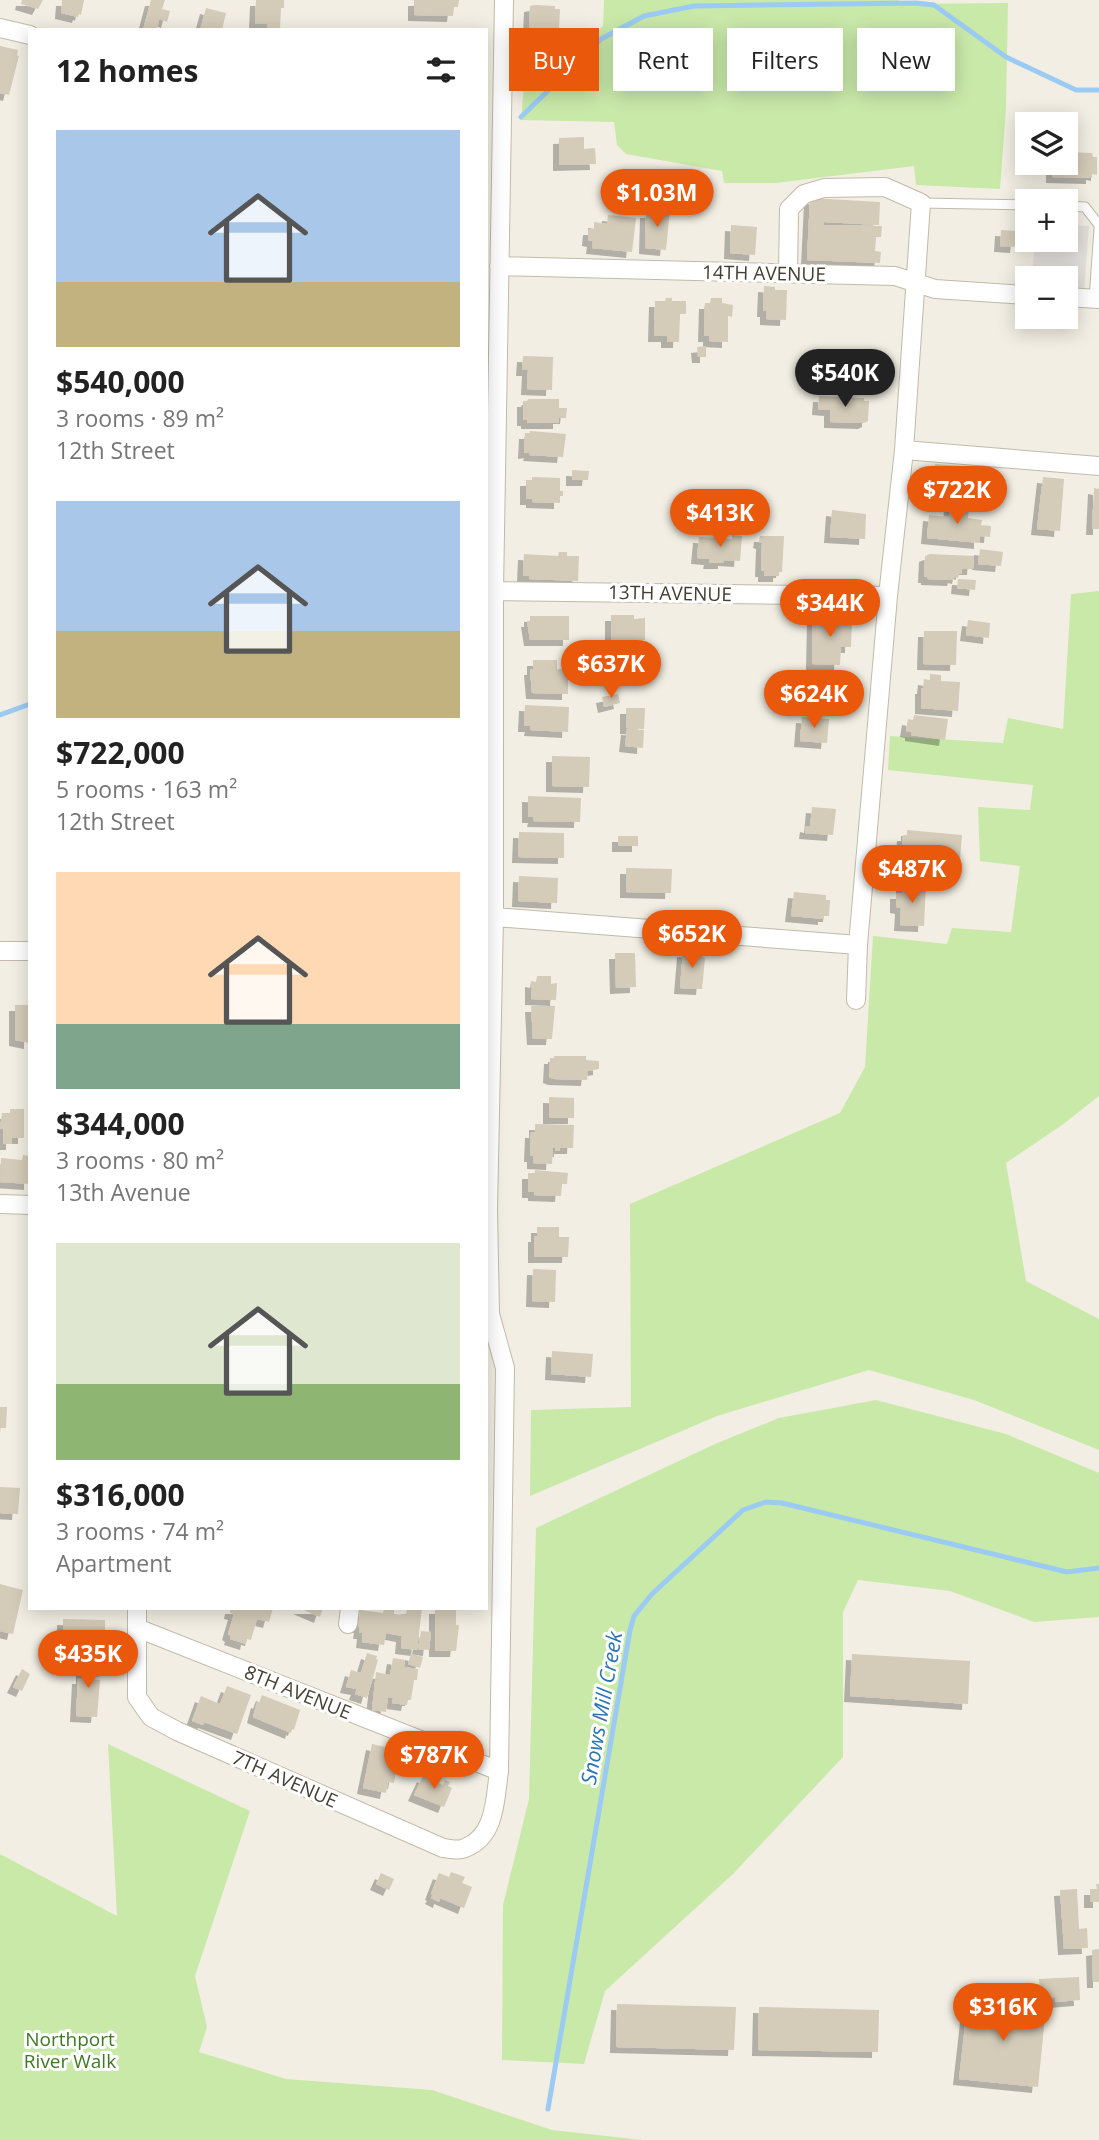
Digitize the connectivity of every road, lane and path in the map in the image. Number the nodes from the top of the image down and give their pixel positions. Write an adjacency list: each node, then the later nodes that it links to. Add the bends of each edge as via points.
1 (504, 0): 8 (street)
2 (0, 28): 3 (street)
3 (28, 35)
4 (921, 203): 5 (lane); 9 (street, via 885,187 824,188 804,194 789,209); 10 (street)
5 (1015, 205)
6 (1078, 207): 7 (lane, via 1084,207)
7 (1099, 227): 13 (lane)
8 (499, 267): 9 (street, 14TH AVENUE); 16 (street)
9 (788, 273): 10 (street, 14TH AVENUE, via 895,276)
10 (917, 282): 11 (street, 14TH AVENUE, via 935,289); 14 (street)
11 (1015, 294)
12 (1078, 298): 13 (street)
13 (1097, 299)
14 (904, 450): 15 (street); 17 (street)
15 (1099, 466)
16 (494, 591): 17 (street, 13TH AVENUE); 18 (street)
17 (888, 596): 20 (street)
18 (490, 622): 19 (street)
19 (494, 917): 20 (street); 24 (street)
20 (859, 944): 23 (street)
21 (0, 951): 22 (street)
22 (28, 951)
23 (856, 1000)
24 (488, 1168)
25 (0, 1204): 26 (street)
26 (28, 1205)
27 (488, 1245): 30 (street, via 490,1314 505,1368)
28 (137, 1610): 29 (street)
29 (137, 1628): 30 (street, 8TH AVENUE); 30 (street, 7TH AVENUE, via 137,1697 151,1717 443,1848 463,1849 481,1838 492,1820)
30 (499, 1771)

